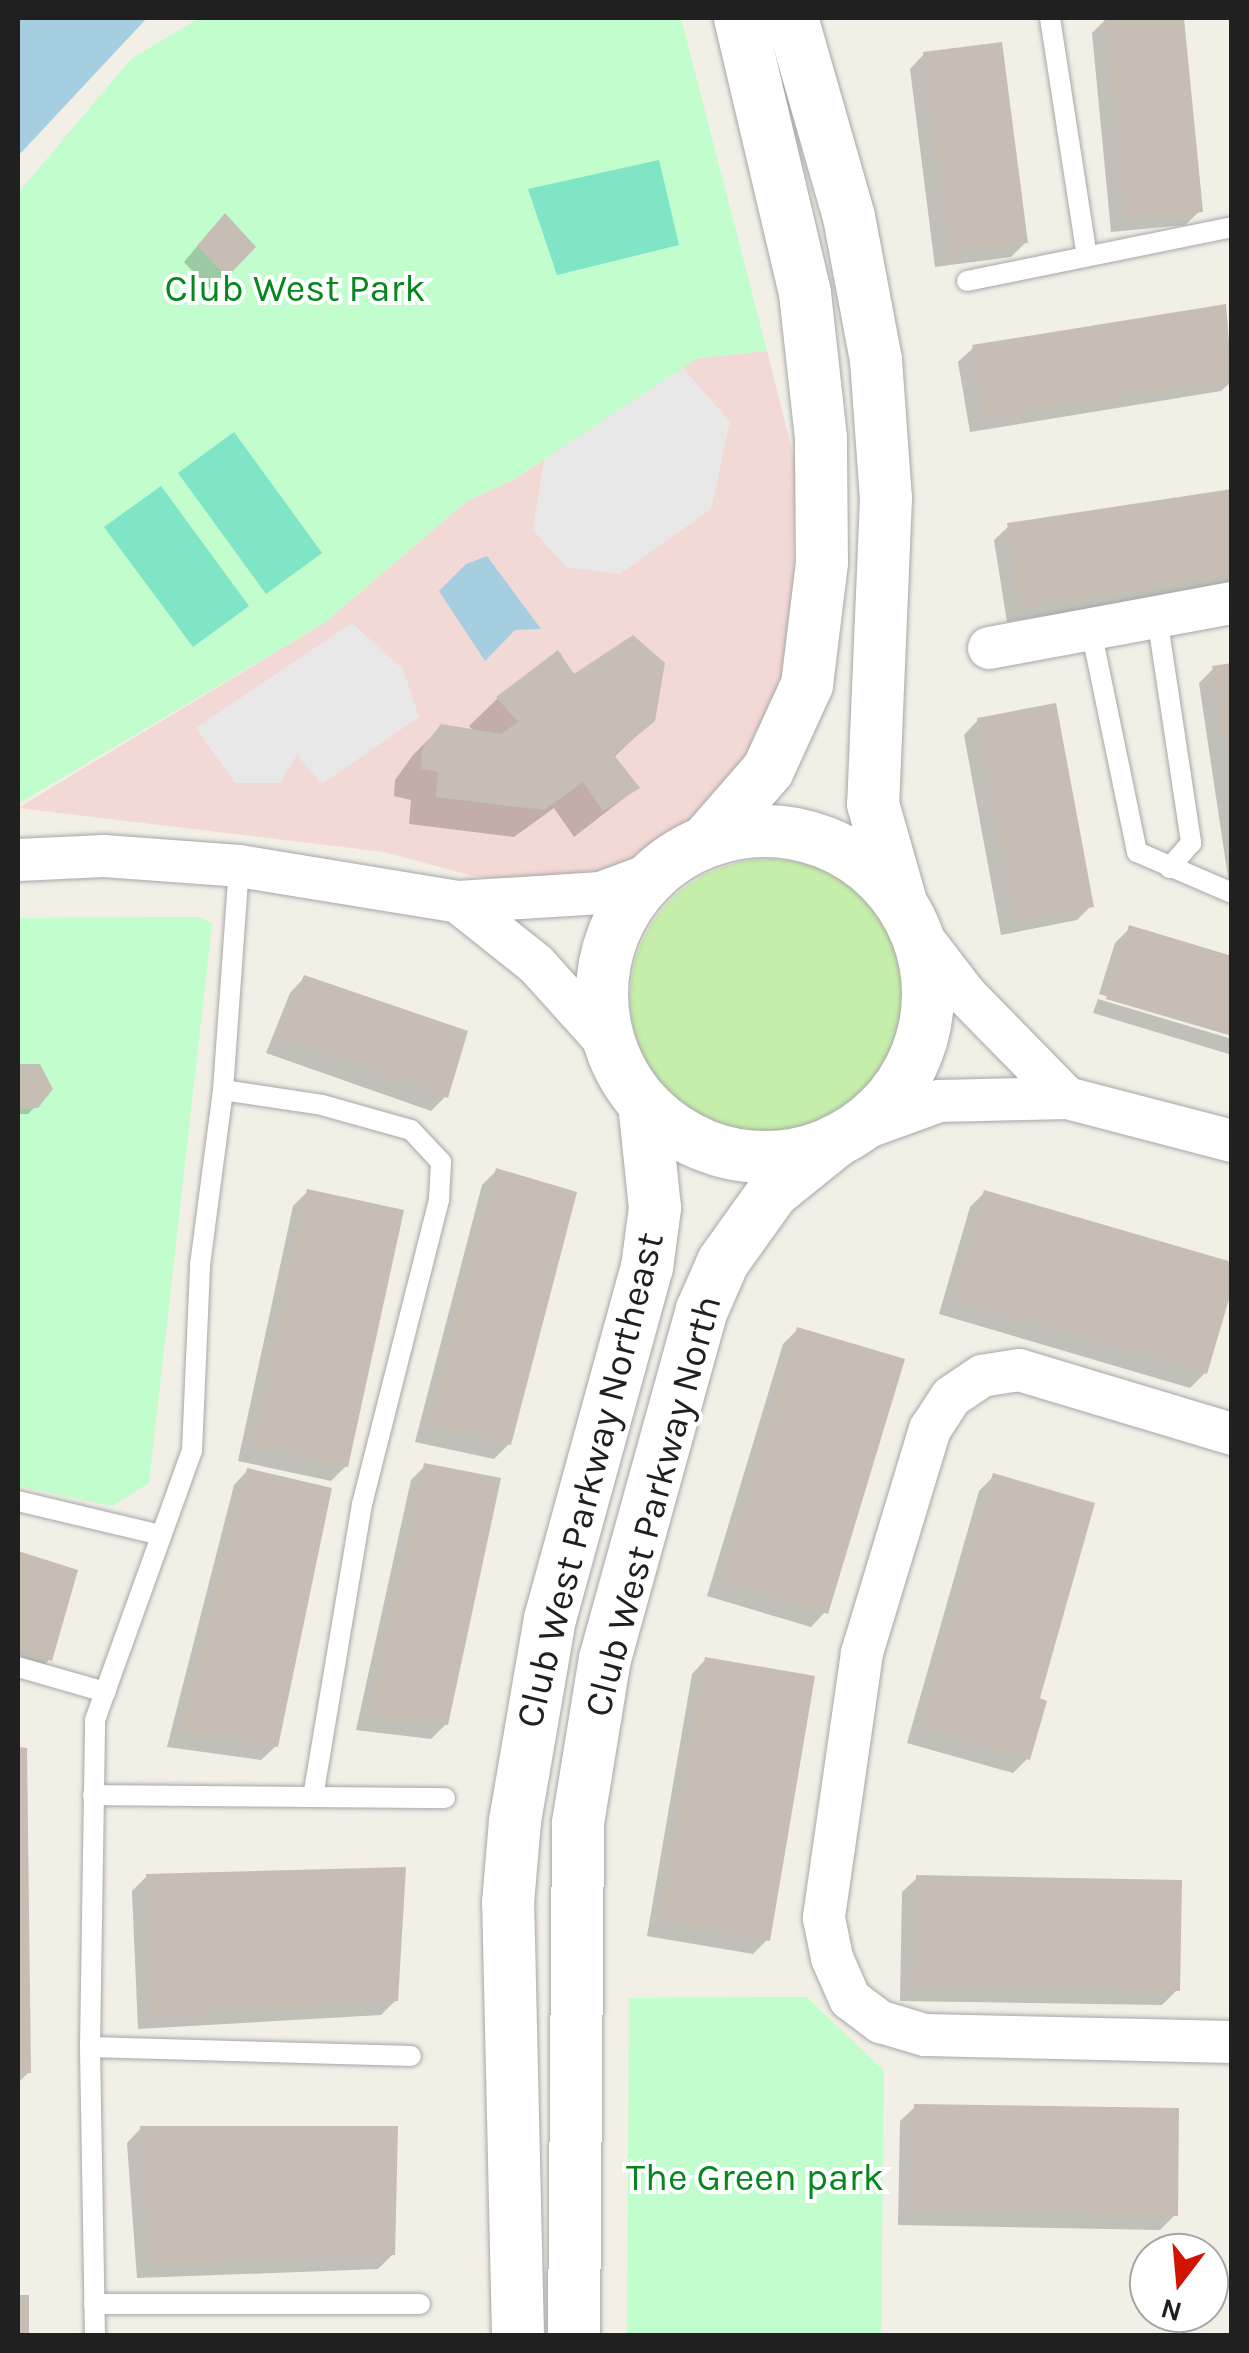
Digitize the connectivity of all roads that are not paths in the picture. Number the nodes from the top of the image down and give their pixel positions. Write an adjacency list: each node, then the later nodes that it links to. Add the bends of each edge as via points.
1 (740, 18): 11 (street, via 805,293 821,438 822,562 808,685 768,770)
2 (792, 18): 18 (street, via 848,216 876,360 886,498 873,804)
3 (1050, 18): 5 (lane)
4 (1232, 228): 5 (lane)
5 (1086, 256): 6 (lane)
6 (967, 281)
7 (1232, 603): 8 (street)
8 (1156, 617): 9 (street); 14 (lane, via 1191,843)
9 (1092, 630): 10 (street); 14 (lane, via 1137,852)
10 (989, 648)
11 (707, 840): 15 (street); 18 (street, via 749,831 792,832 834,845 871,868)
12 (18, 860): 13 (street, via 104,856)
13 (239, 866): 17 (street); 20 (lane)
14 (1169, 868): 16 (lane)
15 (654, 873): 17 (street, via 601,893); 19 (street, via 624,910 606,953 601,999)
16 (1232, 893)
17 (458, 902): 19 (street, via 536,964)
18 (909, 916): 21 (street, via 966,995); 23 (street, via 930,987 922,1043 896,1094)
19 (609, 1045): 22 (street)
20 (223, 1090): 27 (lane, via 200,1265 192,1451); 31 (lane, via 322,1104 412,1130 441,1162 439,1200 362,1504)
21 (1067, 1098): 23 (street, via 939,1101); 24 (street)
22 (644, 1104): 23 (street, via 675,1131 754,1158 796,1156); 39 (street, Club West Parkway Northeast, via 655,1208 647,1268 550,1619 515,1820 508,1903)
23 (845, 1137): 40 (street, Club West Parkway North, via 773,1192 723,1262 702,1310 605,1659 578,1823)
24 (1232, 1142)
25 (1232, 1434): 33 (street, via 1019,1370 982,1376 951,1396 930,1429 862,1652 824,1918 850,1999 881,2022 925,2036)
26 (18, 1501): 27 (lane)
27 (162, 1535): 29 (lane)
28 (18, 1667): 29 (lane)
29 (105, 1692): 30 (lane, via 95,1720)
30 (93, 1795): 31 (lane); 34 (lane)
31 (313, 1796): 32 (lane)
32 (445, 1798)
33 (1232, 2042)
34 (90, 2047): 35 (lane); 36 (lane)
35 (411, 2056)
36 (94, 2304): 37 (lane); 38 (lane)
37 (420, 2304)
38 (95, 2336)
39 (518, 2336)
40 (574, 2336)

